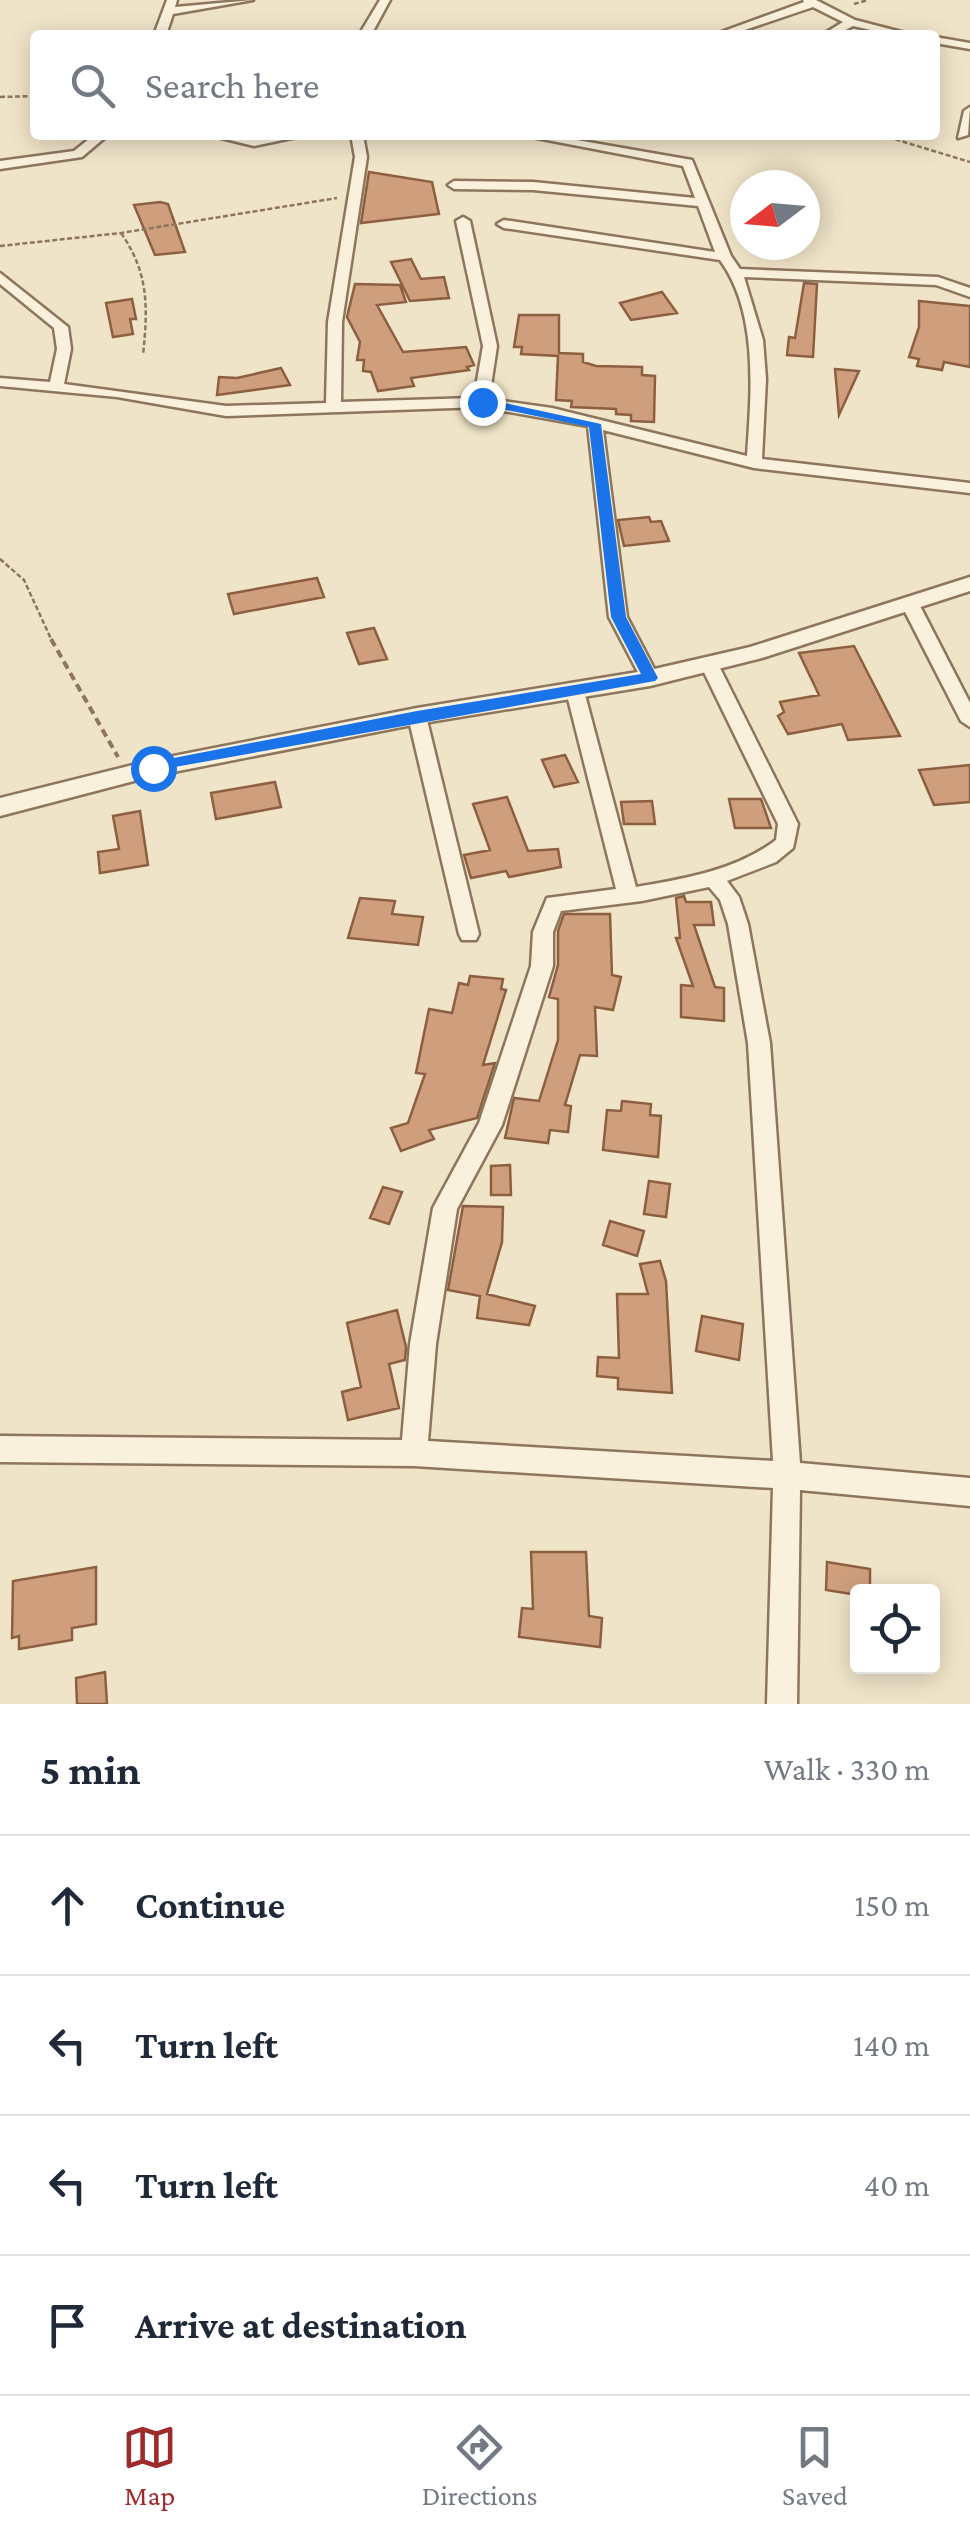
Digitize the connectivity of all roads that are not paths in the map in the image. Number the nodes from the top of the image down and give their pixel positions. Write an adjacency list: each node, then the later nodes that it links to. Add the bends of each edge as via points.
1 (248, 0): 4 (street)
2 (386, 0): 7 (street)
3 (810, 2): 5 (street); 8 (street)
4 (170, 6): 6 (street)
5 (850, 22): 9 (street); 10 (street)
6 (162, 30)
7 (369, 30)
8 (733, 30)
9 (836, 30)
10 (885, 30)
11 (940, 41): 12 (street)
12 (970, 46)
13 (970, 112): 14 (street)
14 (962, 135)
15 (96, 140): 18 (street, via 78,154)
16 (358, 140): 30 (street, via 336,322)
17 (554, 140): 20 (street, via 688,164)
18 (0, 165)
19 (454, 184): 20 (street)
20 (700, 202): 23 (street)
21 (463, 222): 29 (street, via 490,346)
22 (504, 224): 23 (street)
23 (724, 258): 24 (street)
24 (736, 273): 26 (street, via 938,281); 32 (street, via 756,340)
25 (0, 277): 28 (street, via 61,326)
26 (970, 293)
27 (0, 382): 28 (street)
28 (56, 387): 30 (street, via 226,411)
29 (482, 402): 30 (street); 31 (street)
30 (334, 408)
31 (595, 424): 32 (street); 37 (street, via 618,617)
32 (754, 463): 33 (street)
33 (970, 488)
34 (970, 584): 35 (street)
35 (910, 604): 36 (street); 40 (street)
36 (709, 664): 37 (street); 42 (street, via 788,824 778,852)
37 (650, 678): 38 (street)
38 (575, 691): 39 (street); 43 (street)
39 (417, 716): 41 (street); 44 (street)
40 (970, 721)
41 (0, 807)
42 (713, 878): 43 (street); 47 (street, via 738,924 759,1043)
43 (627, 893): 46 (street, via 554,904 543,932 542,966 490,1125 445,1208)
44 (469, 934)
45 (0, 1449): 46 (street)
46 (414, 1453): 47 (street)
47 (787, 1475): 48 (street); 49 (street)
48 (970, 1492)
49 (782, 1704)

